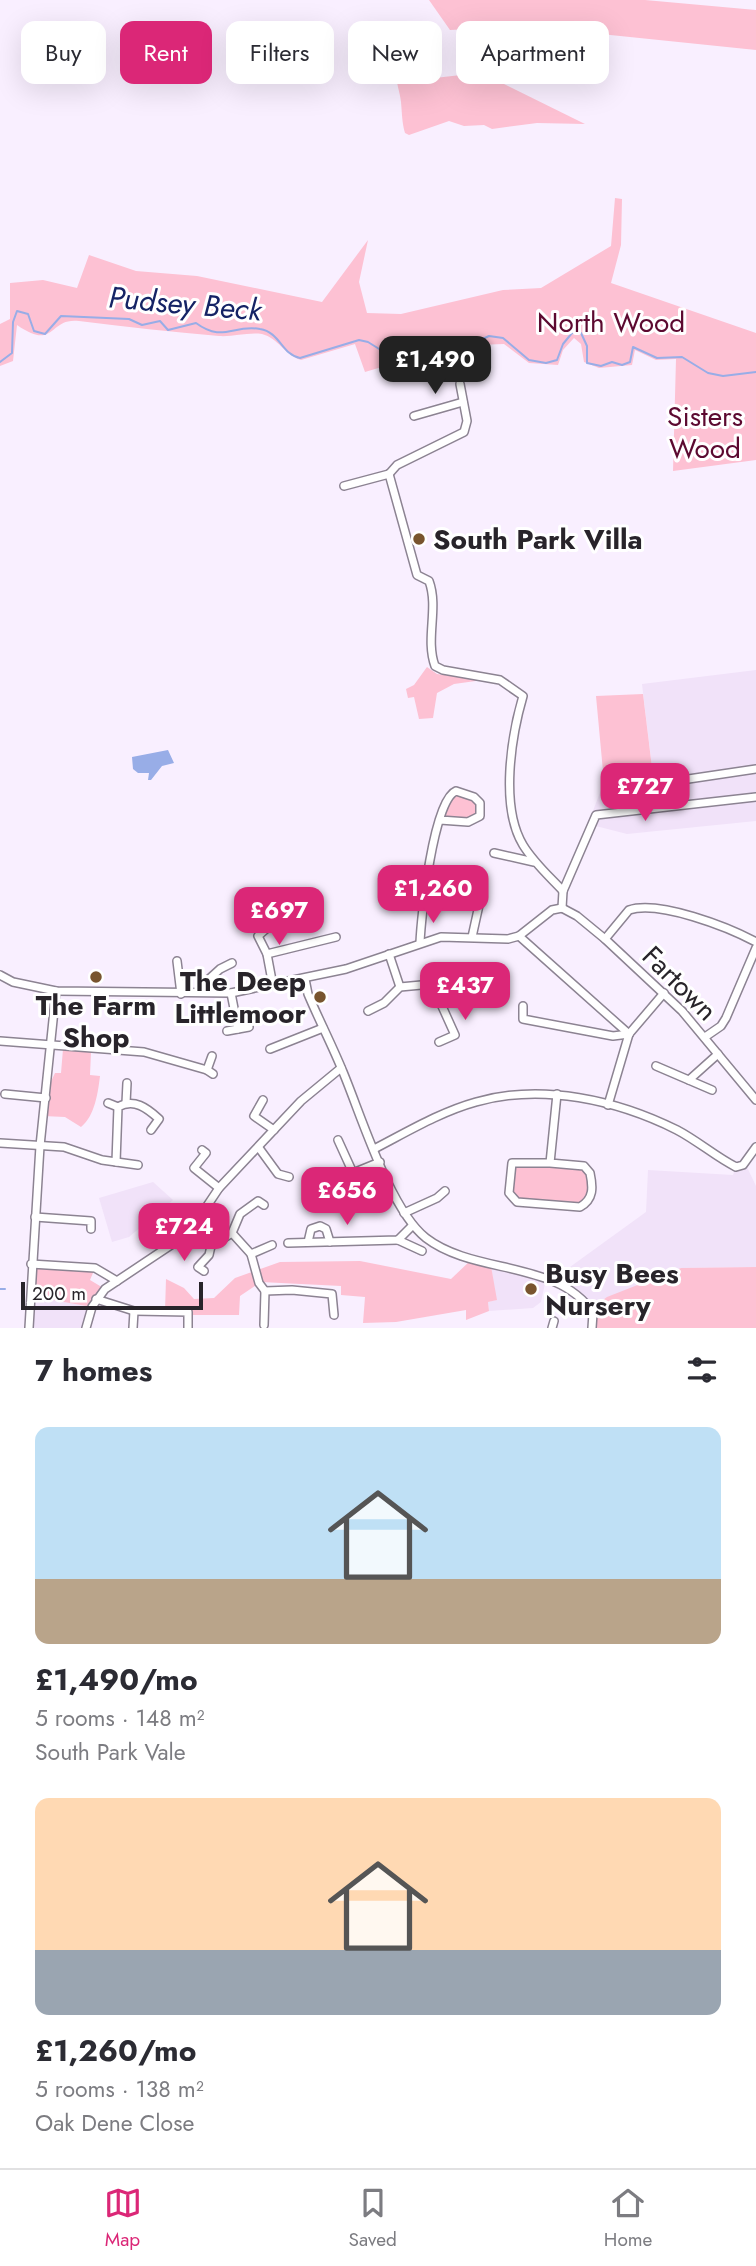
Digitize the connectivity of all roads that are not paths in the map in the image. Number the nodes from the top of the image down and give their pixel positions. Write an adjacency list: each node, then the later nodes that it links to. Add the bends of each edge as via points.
1 (460, 384): 2 (street)
2 (463, 402): 3 (street); 4 (street, via 464,432 397,465)
3 (414, 416)
4 (389, 474): 5 (street); 11 (street, via 417,575 429,581 433,591 435,666 500,680 523,696 512,742 509,784 518,834)
5 (344, 486)
6 (756, 769): 8 (street, via 676,781 662,790)
7 (756, 797): 8 (street)
8 (659, 807): 13 (street, via 596,816)
9 (440, 820): 9 (street, via 452,792 480,803 480,816 472,821); 21 (street, via 423,893)
10 (494, 853): 11 (street)
11 (535, 862): 13 (street)
12 (483, 887): 18 (street)
13 (563, 891): 14 (street)
14 (562, 908): 16 (street, via 542,916); 19 (street, Fartown)
15 (289, 909): 23 (street, via 258,936)
16 (519, 936): 18 (street); 44 (street)
17 (336, 937): 23 (street)
18 (472, 937): 21 (street, via 441,937)
19 (605, 939): 20 (street, via 629,910 645,907 708,921); 36 (street, Fartown)
20 (756, 942)
21 (420, 943): 24 (street)
22 (756, 948): 45 (street, via 726,1018)
23 (267, 954): 31 (street)
24 (389, 954): 29 (street); 33 (street)
25 (177, 961): 37 (street)
26 (232, 963): 32 (street, via 220,969)
27 (457, 972): 30 (street)
28 (0, 975): 34 (street)
29 (304, 979): 31 (street); 41 (street)
30 (432, 984): 33 (street); 47 (street, via 458,1034)
31 (273, 986): 35 (street)
32 (210, 987): 35 (street); 37 (street)
33 (400, 987): 39 (street)
34 (56, 991): 37 (street); 48 (street)
35 (231, 993): 42 (street)
36 (664, 993): 44 (street); 45 (street, Fartown)
37 (181, 994)
38 (523, 1006): 44 (street, via 523,1019 613,1037)
39 (368, 1011)
40 (249, 1027): 42 (street)
41 (323, 1028): 49 (street); 53 (street)
42 (238, 1029): 43 (street)
43 (226, 1031)
44 (629, 1034): 64 (street)
45 (705, 1037): 50 (street, Fartown)
46 (0, 1041): 48 (street)
47 (439, 1042)
48 (51, 1044): 51 (street, via 144,1052 210,1072); 59 (street)
49 (270, 1049)
50 (718, 1054): 54 (street); 61 (street, Fartown)
51 (212, 1056)
52 (656, 1066): 54 (street)
53 (341, 1068): 68 (street); 74 (street)
54 (689, 1080): 56 (street)
55 (127, 1083): 63 (street)
56 (712, 1090)
57 (5, 1094): 59 (street)
58 (557, 1094): 64 (street); 74 (street, via 516,1093 476,1102 441,1114); 78 (street)
59 (46, 1098): 71 (street)
60 (263, 1100): 65 (street)
61 (756, 1100)
62 (108, 1103): 63 (street)
63 (122, 1105): 67 (street, via 145,1106 159,1119); 76 (street)
64 (608, 1105): 72 (street, via 677,1130 736,1167 743,1166)
65 (254, 1116): 66 (street); 68 (street)
66 (244, 1118)
67 (151, 1130)
68 (274, 1130): 73 (street)
69 (338, 1140): 77 (street, via 353,1173)
70 (0, 1143): 71 (street)
71 (40, 1146): 76 (street, via 64,1147); 87 (street)
72 (756, 1147)
73 (259, 1148): 82 (street, via 278,1174); 83 (street)
74 (374, 1149): 77 (street)
75 (202, 1150): 80 (street, via 206,1153)
76 (116, 1162): 79 (street)
77 (380, 1162): 86 (street)
78 (550, 1163): 78 (street, via 584,1166 592,1182 587,1203 580,1207 512,1198 512,1163)
79 (138, 1165)
80 (194, 1168): 81 (street); 83 (street)
81 (186, 1175)
82 (289, 1177)
83 (219, 1188): 90 (street)
84 (445, 1191): 86 (street)
85 (259, 1200): 91 (street, via 240,1214)
86 (404, 1213): 89 (street)
87 (35, 1217): 88 (street); 100 (street)
88 (92, 1221)
89 (412, 1226): 92 (street); 112 (street, via 454,1254 552,1280 569,1289 593,1312)
90 (189, 1233): 97 (street); 102 (street)
91 (232, 1233): 97 (street); 99 (street)
92 (398, 1240): 93 (street); 98 (street)
93 (330, 1241): 94 (street); 94 (street, via 320,1226 311,1229)
94 (308, 1242): 95 (street)
95 (288, 1243)
96 (272, 1245): 99 (street)
97 (211, 1246): 101 (street, via 198,1267)
98 (422, 1251)
99 (251, 1254): 103 (street)
100 (31, 1264): 102 (street, via 95,1268); 108 (street)
101 (204, 1271)
102 (117, 1281): 104 (street)
103 (265, 1292): 106 (street, via 332,1294); 107 (street)
104 (96, 1299): 105 (street); 109 (street)
105 (134, 1311): 110 (street); 111 (street, via 188,1312)
106 (334, 1315)
107 (264, 1325)
108 (29, 1328)
109 (86, 1328)
110 (133, 1328)
111 (188, 1328)
112 (592, 1328)

